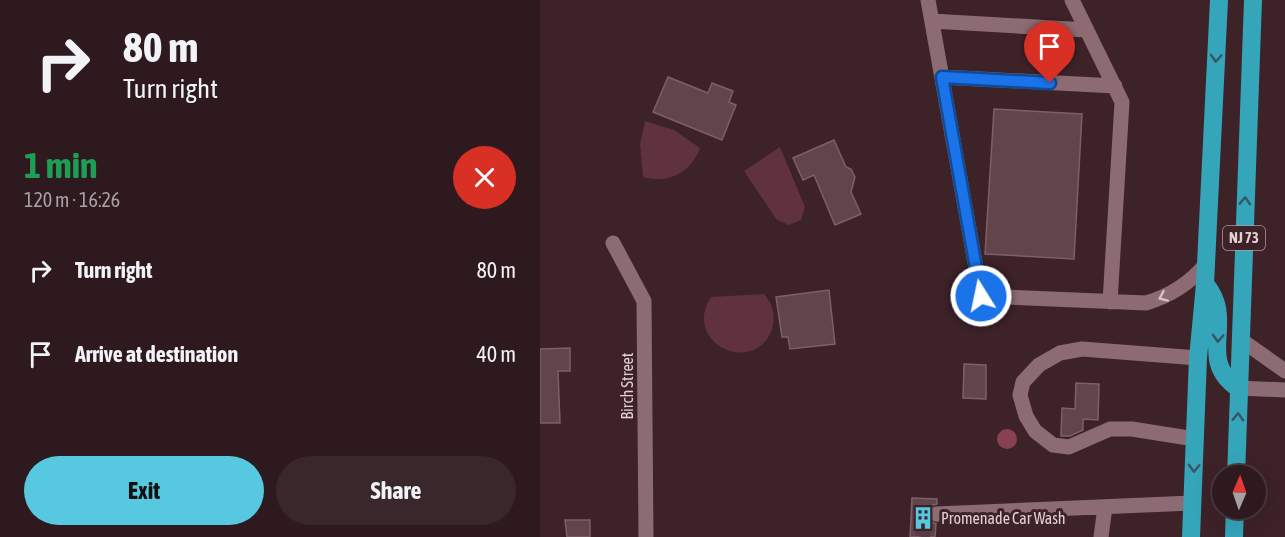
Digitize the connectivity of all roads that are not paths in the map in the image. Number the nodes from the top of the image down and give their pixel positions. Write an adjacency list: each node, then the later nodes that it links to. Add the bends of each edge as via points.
1 (928, 0): 5 (street)
2 (1072, 0): 6 (street)
3 (1219, 0): 10 (highway, NJ 73, one-way to 10)
4 (1253, 0): 13 (highway, NJ 73, one-way to 4)
5 (932, 21): 6 (street); 7 (street)
6 (1087, 30): 8 (street)
7 (942, 77): 8 (street); 12 (street, via 981,296)
8 (1115, 86): 12 (street, via 1122,102)
9 (613, 243): 24 (street, Birch Street, via 644,301)
10 (1206, 264): 11 (highway, NJ 73); 12 (street, one-way to 12, via 1187,283 1164,297 1146,303)
11 (1205, 284): 14 (highway, NJ 73); 16 (highway, one-way to 16, via 1219,307 1218,363 1229,382)
12 (1110, 302)
13 (1240, 339): 15 (street); 16 (highway, NJ 73)
14 (1198, 358): 18 (highway, NJ 73); 18 (street, via 1082,349 1060,353 1039,365 1023,382 1020,394 1035,431 1053,445 1069,447 1110,429)
15 (1285, 371)
16 (1238, 388): 17 (street); 19 (highway, NJ 73, one-way to 16)
17 (1285, 390)
18 (1195, 439): 20 (highway, NJ 73, one-way to 20)
19 (1236, 465)
20 (1192, 503): 21 (street); 26 (highway, NJ 73)
21 (1105, 507): 22 (street); 25 (street)
22 (936, 514)
23 (1235, 519): 27 (highway)
24 (646, 537)
25 (1101, 537)
26 (1191, 537)
27 (1234, 537)

